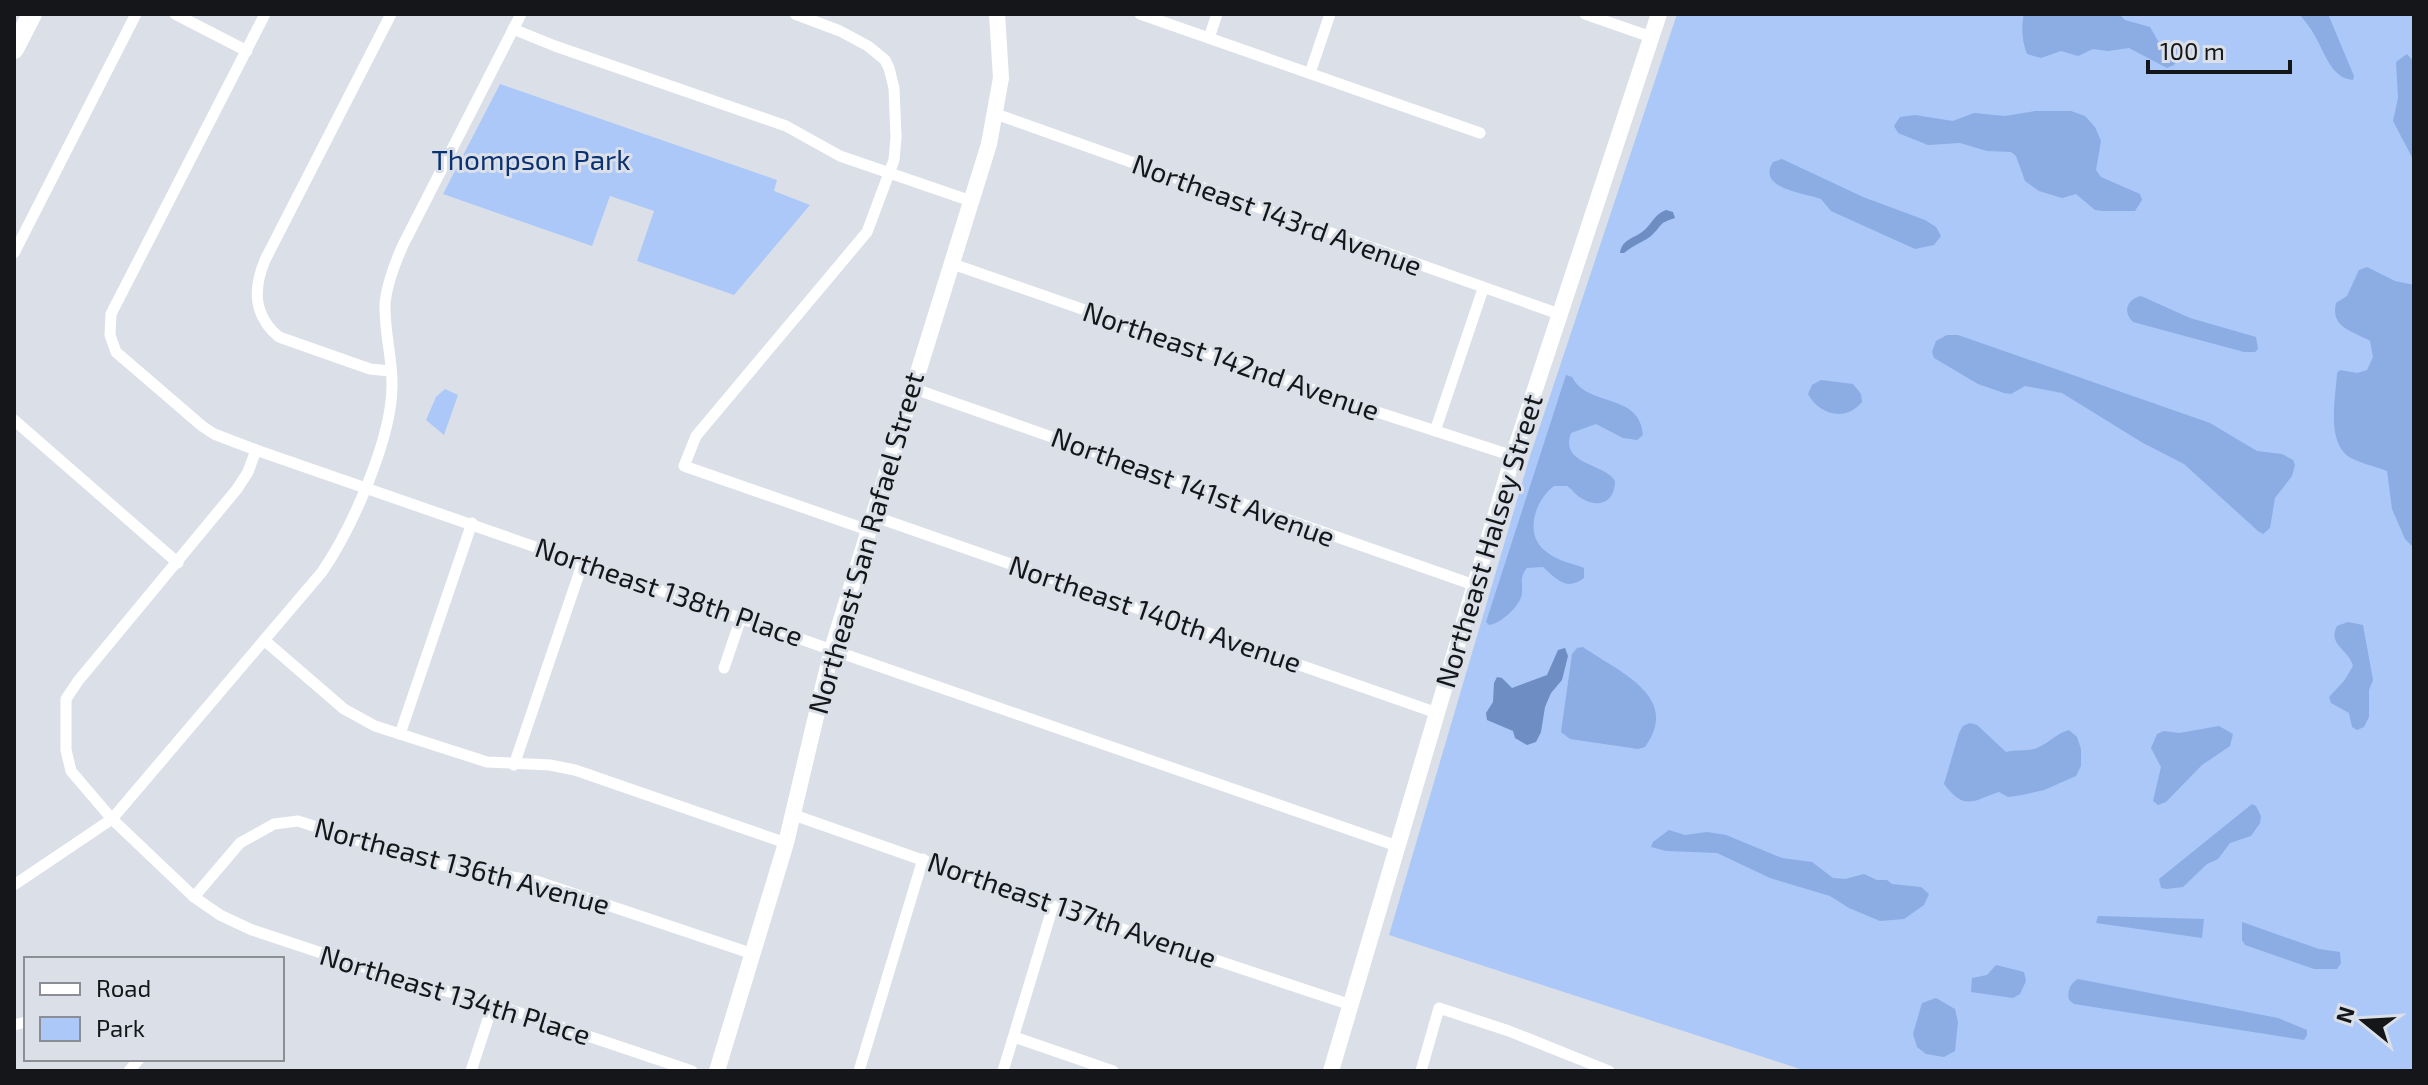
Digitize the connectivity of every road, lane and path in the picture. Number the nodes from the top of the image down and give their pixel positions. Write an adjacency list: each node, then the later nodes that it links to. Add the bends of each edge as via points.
1 (32, 14): 17 (highway)
2 (136, 14): 24 (street)
3 (175, 14): 18 (street)
4 (265, 14): 18 (street)
5 (391, 14): 28 (street, via 256,286 259,311 279,337 370,369)
6 (521, 14): 14 (street)
7 (795, 14): 22 (street, via 827,25 885,60 892,76 896,150)
8 (997, 14): 20 (main road, Northeast San Rafael Street, via 1001,78)
9 (1140, 14): 16 (street)
10 (1217, 14): 16 (street)
11 (1330, 14): 19 (street)
12 (1585, 14): 15 (street)
13 (1659, 14): 15 (main road, Northeast Halsey Street)
14 (513, 29): 22 (street, via 786,126 840,156); 28 (street, via 392,272 385,303)
15 (1651, 37): 27 (main road, Northeast Halsey Street)
16 (1209, 38): 19 (street)
17 (14, 49)
18 (247, 51): 32 (street, Northeast 138th Place, via 114,305 110,335 123,360 202,426)
19 (1310, 73): 21 (street)
20 (996, 114): 23 (main road, Northeast San Rafael Street); 26 (street, Northeast 143rd Avenue)
21 (1480, 133)
22 (890, 173): 23 (street); 36 (street, Northeast 140th Avenue, via 867,232 696,436 684,466)
23 (971, 201): 25 (main road, Northeast San Rafael Street)
24 (14, 253)
25 (950, 263): 29 (main road, Northeast San Rafael Street); 31 (street, Northeast 142nd Avenue)
26 (1483, 289): 27 (street, Northeast 143rd Avenue); 31 (street)
27 (1559, 314): 33 (main road, Northeast Halsey Street)
28 (391, 371): 34 (street, via 388,415)
29 (912, 388): 36 (main road, Northeast San Rafael Street); 39 (street, Northeast 141st Avenue)
30 (14, 420): 38 (street)
31 (1435, 431): 33 (street, Northeast 142nd Avenue)
32 (256, 450): 34 (street, Northeast 138th Place); 38 (street, Northeast 134th Place, via 243,481)
33 (1513, 456): 39 (main road, Northeast Halsey Street)
34 (365, 487): 35 (street, Northeast 138th Place); 41 (street, via 333,556)
35 (472, 523): 37 (street, Northeast 138th Place); 45 (street)
36 (870, 523): 42 (main road, Northeast San Rafael Street); 44 (street, Northeast 140th Avenue)
37 (583, 562): 40 (street, Northeast 138th Place); 46 (street)
38 (178, 563): 48 (street, Northeast 134th Place, via 66,699 71,771)
39 (1474, 585): 44 (main road, Northeast Halsey Street)
40 (741, 618): 42 (street, Northeast 138th Place); 43 (street)
41 (264, 640): 45 (street, via 353,716); 48 (street)
42 (832, 649): 47 (main road, Northeast San Rafael Street); 50 (street, Northeast 138th Place)
43 (724, 668)
44 (1437, 713): 50 (main road, Northeast Halsey Street)
45 (400, 734): 46 (street, via 487,762)
46 (514, 765): 49 (street, via 575,770)
47 (794, 815): 49 (main road, Northeast San Rafael Street); 51 (street, Northeast 137th Avenue)
48 (112, 819): 52 (street); 53 (street, Northeast 134th Place)
49 (786, 843): 55 (main road, Northeast San Rafael Street)
50 (1397, 846): 57 (main road, Northeast Halsey Street)
51 (923, 859): 54 (street, Northeast 137th Avenue); 63 (street)
52 (15, 883)
53 (194, 897): 55 (street, Northeast 136th Avenue, via 240,843 274,824 298,821 425,862 536,881); 56 (street, Northeast 134th Place, via 232,923)
54 (1053, 906): 57 (street, Northeast 137th Avenue); 58 (street)
55 (753, 954): 62 (main road, Northeast San Rafael Street)
56 (493, 1004): 60 (street); 61 (street, Northeast 134th Place)
57 (1351, 1005): 59 (main road, Northeast Halsey Street)
58 (1014, 1037): 64 (street); 65 (street)
59 (1336, 1070)
60 (471, 1071)
61 (692, 1071)
62 (717, 1071)
63 (859, 1071)
64 (1003, 1071)
65 (1113, 1071)
66 (1421, 1071): 67 (street, via 1439,1008)
67 (1609, 1071)

